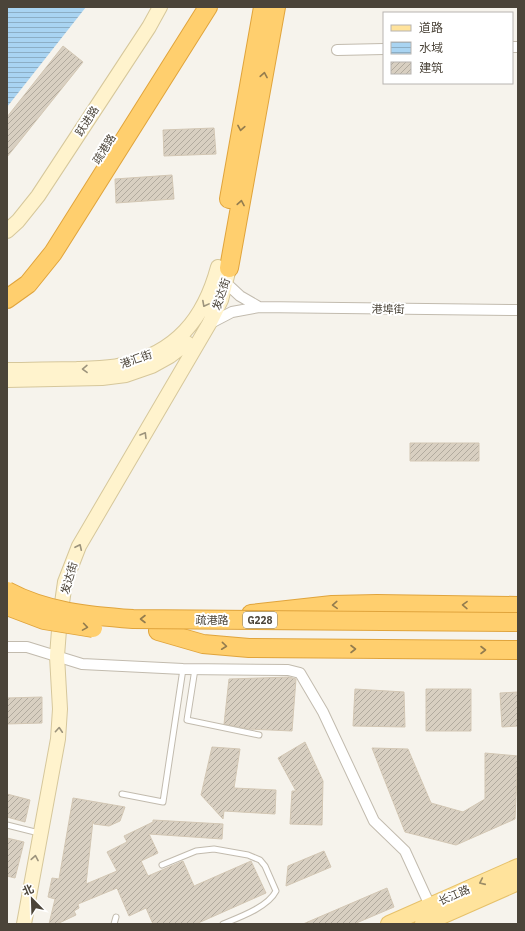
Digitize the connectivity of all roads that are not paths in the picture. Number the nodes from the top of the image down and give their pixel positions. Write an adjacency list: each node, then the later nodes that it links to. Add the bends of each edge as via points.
1 (160, 7): 9 (street, 跃进路, via 38,196)
2 (194, 7): 8 (highway, 疏港路)
3 (208, 7): 8 (highway, 疏港路)
4 (263, 7): 10 (highway, one-way to 10, via 240,133)
5 (276, 7): 10 (highway, one-way to 5)
6 (383, 49): 7 (street)
7 (336, 50)
8 (169, 58): 11 (highway, 疏港路, via 44,246 20,275); 12 (highway, via 53,253 28,284)
9 (7, 231)
10 (225, 273): 13 (street, via 240,296); 15 (street, 发达街, via 221,300); 16 (street, 港汇街, one-way to 16, via 213,284)
11 (7, 285)
12 (7, 299)
13 (259, 307): 14 (street, 港埠街); 15 (street, 港埠街, via 232,312)
14 (518, 310)
15 (210, 324): 16 (street, 发达街)
16 (187, 343): 17 (street, 港汇街, one-way to 17, via 163,349 142,360 121,366); 18 (street, 港汇街, via 152,366 126,375); 28 (street, 发达街, one-way to 16, via 60,617 66,582 79,546)
17 (7, 370)
18 (7, 380)
19 (7, 591): 22 (highway, 疏港路 / G228, one-way to 19, bridge, via 90,616 48,608)
20 (7, 606): 24 (highway, 疏港路 / G228, one-way to 24, bridge, via 44,620 90,628)
21 (518, 606): 22 (highway, one-way to 22, bridge, via 332,606)
22 (207, 620): 23 (highway, 疏港路 / G228, bridge)
23 (518, 622)
24 (158, 631): 25 (highway, 疏港路 / G228); 27 (highway, one-way to 27, via 203,644 249,648)
25 (518, 634)
26 (7, 647): 28 (street, via 26,647)
27 (518, 650)
28 (58, 656): 29 (street, via 82,664); 34 (street, 发达街, one-way to 28, via 58,739)
29 (183, 669): 30 (street); 32 (lane, via 163,802)
30 (195, 669): 31 (lane, via 187,720); 39 (street, via 288,670 300,673 323,712 374,821 404,851)
31 (259, 735)
32 (122, 794)
33 (7, 825): 34 (lane)
34 (40, 833): 40 (street, 发达街, one-way to 34)
35 (162, 865): 42 (lane, via 196,851 214,849 248,855 260,860 276,891 273,898)
36 (518, 867): 39 (main road, 长江路, one-way to 39)
37 (518, 882): 39 (main road, 长江路)
38 (116, 917): 41 (lane)
39 (425, 917): 43 (main road, 长江路)
40 (24, 924)
41 (114, 924)
42 (223, 924)
43 (389, 924)

